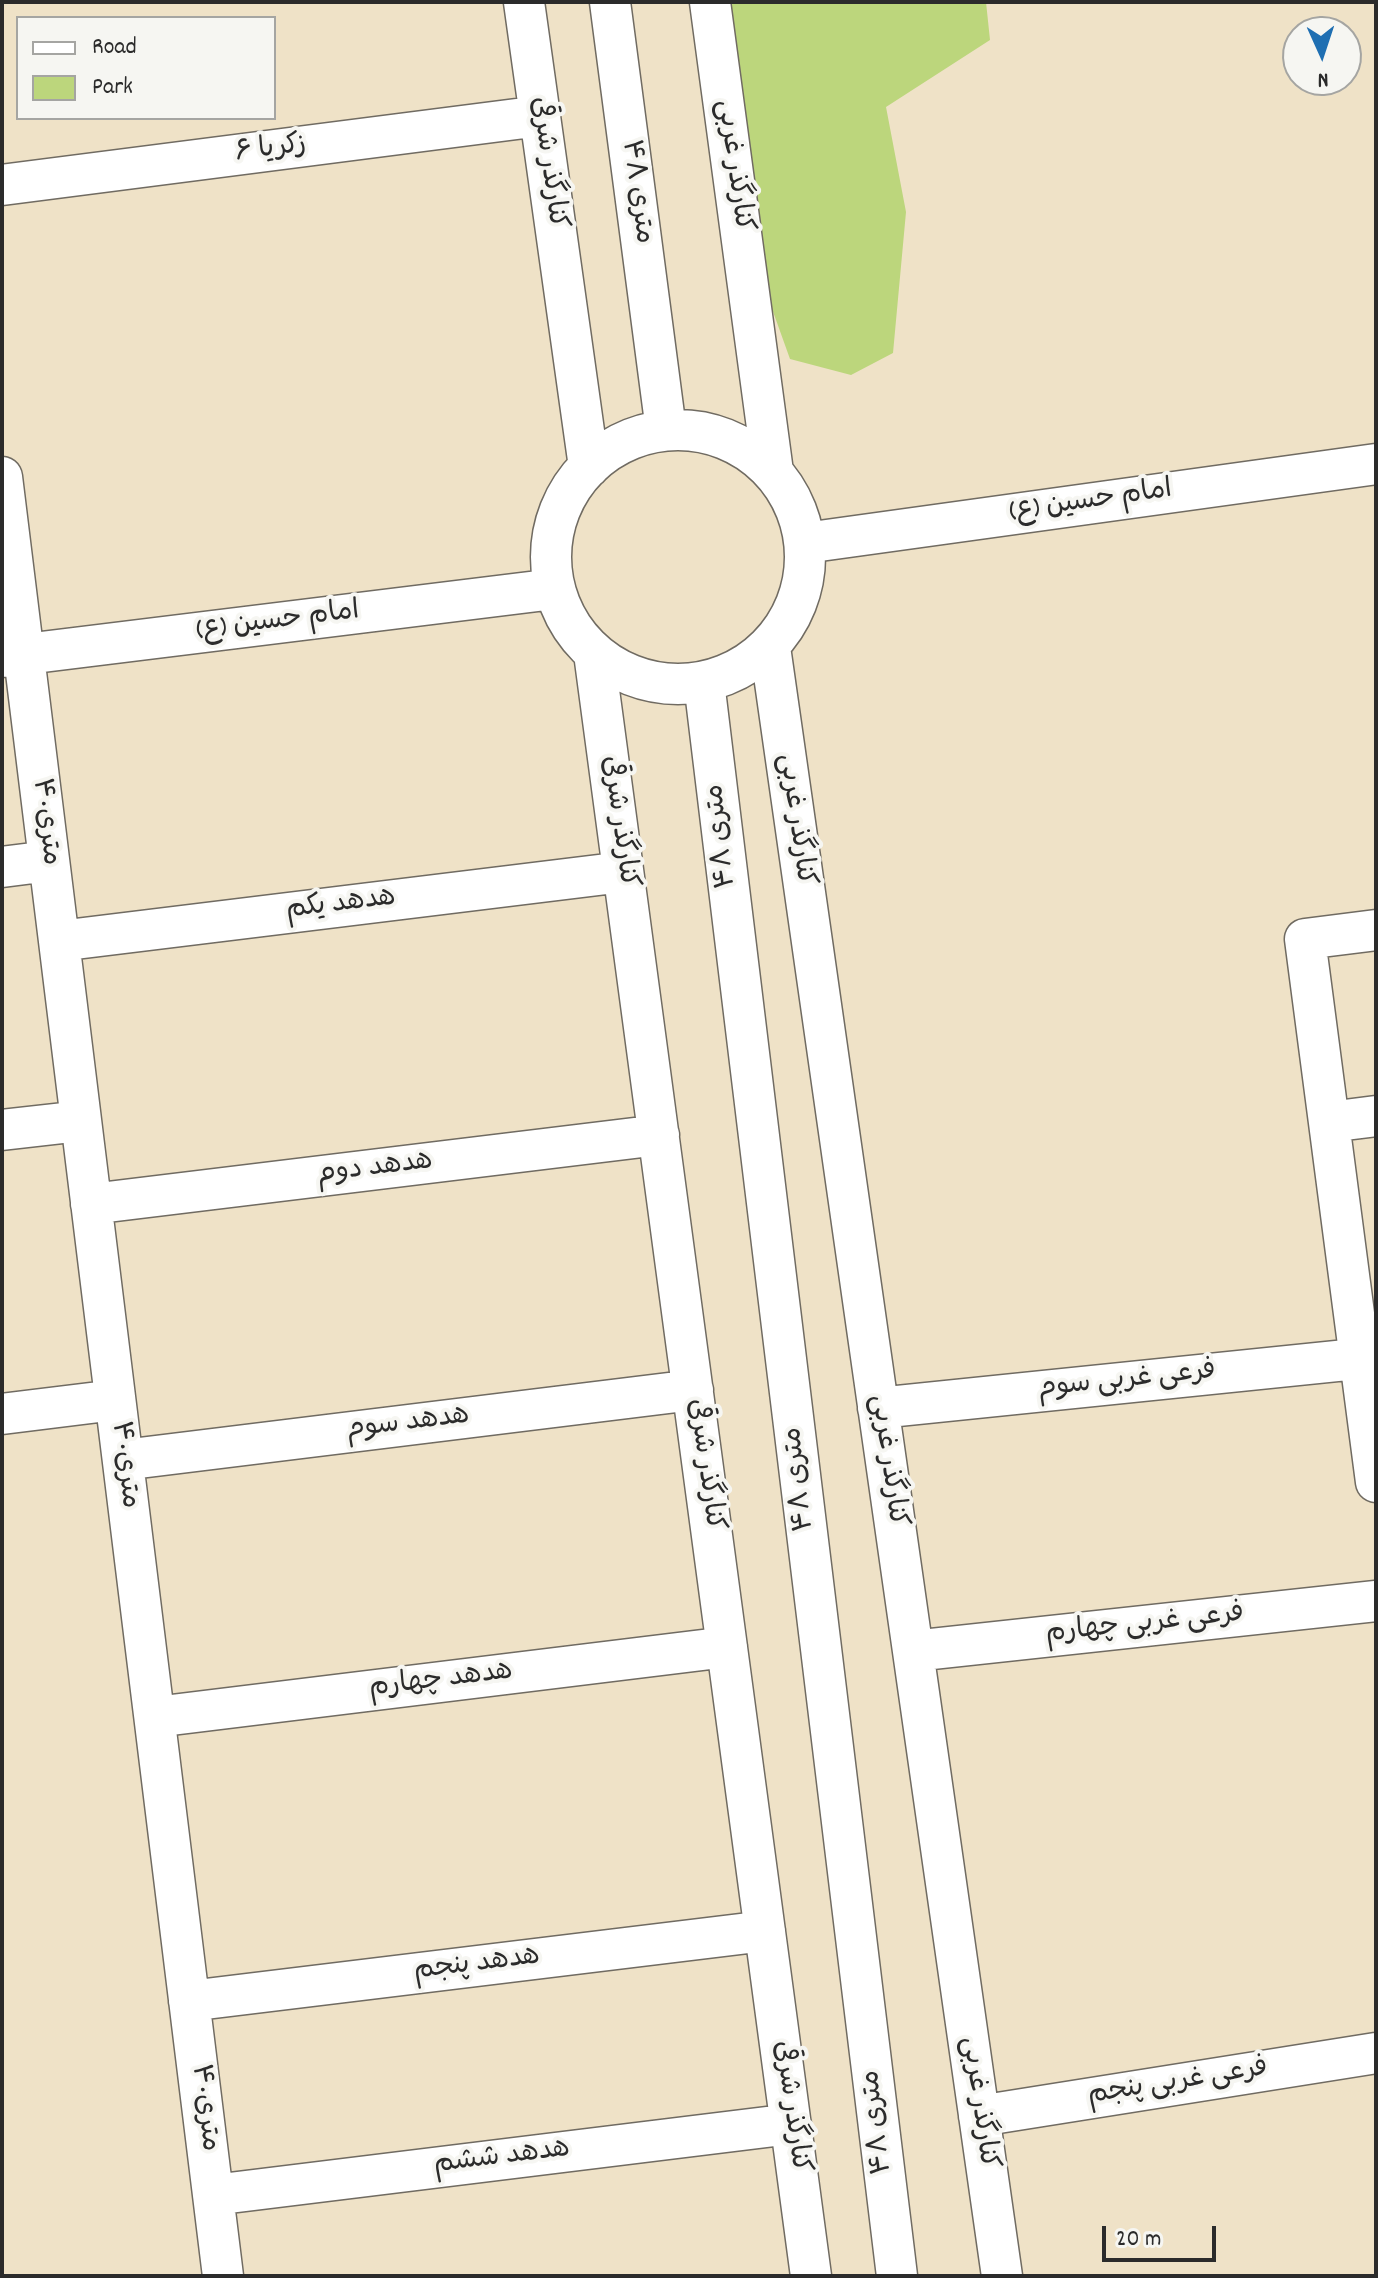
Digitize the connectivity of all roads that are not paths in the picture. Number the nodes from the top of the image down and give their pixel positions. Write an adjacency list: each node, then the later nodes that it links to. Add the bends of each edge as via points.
1 (524, 2): 4 (street, کنارگذر شرقی)
2 (610, 2): 6 (street, ۴۸ متری)
3 (710, 2): 9 (street, کنارگذر غربی)
4 (540, 116): 5 (street, زکریا ۶); 8 (street, کنارگذر شرقی)
5 (2, 185)
6 (666, 430): 8 (street, via 624,442); 9 (street, via 718,437 743,447)
7 (1376, 464): 11 (street, امام حسین (ع))
8 (589, 467): 12 (street, via 563,502 551,545)
9 (773, 472): 11 (street, via 795,505)
10 (2, 477): 15 (street, ۴۰متری)
11 (805, 543): 13 (street, via 804,581 792,616)
12 (554, 589): 14 (street, via 569,624); 15 (street, امام حسین (ع))
13 (770, 647): 16 (street, via 740,669); 31 (street, کنارگذر غربی)
14 (594, 653): 16 (street, via 627,674 665,684); 19 (street, کنارگذر شرقی)
15 (13, 655): 17 (street, ۴۰متری)
16 (704, 682): 47 (street, ۴۸ متری)
17 (49, 861): 18 (street); 21 (street, ۴۰متری)
18 (2, 867)
19 (623, 872): 21 (street, هدهد یکم); 26 (street, کنارگذر شرقی)
20 (1376, 930): 24 (street, via 1305,939)
21 (59, 941): 23 (street, ۴۰متری)
22 (1376, 1116): 24 (street)
23 (81, 1121): 25 (street); 27 (street, ۴۰متری)
24 (1329, 1122): 28 (street)
25 (2, 1130)
26 (659, 1135): 27 (street, هدهد دوم); 29 (street, کنارگذر شرقی)
27 (91, 1204): 30 (street, ۴۰متری)
28 (1368, 1358): 31 (street, فرعی غربی سوم); 34 (street)
29 (693, 1390): 33 (street, هدهد سوم); 36 (street, کنارگذر شرقی)
30 (115, 1400): 32 (street); 33 (street, ۴۰متری)
31 (878, 1408): 37 (street, کنارگذر غربی)
32 (2, 1414)
33 (123, 1460): 38 (street, ۴۰متری)
34 (1376, 1482)
35 (1376, 1601): 37 (street, فرعی غربی چهارم)
36 (727, 1647): 38 (street, هدهد چهارم); 39 (street, کنارگذر شرقی)
37 (913, 1651): 42 (street, کنارگذر غربی)
38 (155, 1717): 40 (street, ۴۰متری)
39 (765, 1931): 40 (street, هدهد پنجم); 43 (street, کنارگذر شرقی)
40 (189, 2001): 44 (street, ۴۰متری)
41 (1376, 2053): 42 (street, فرعی غربی پنجم)
42 (979, 2116): 48 (street, کنارگذر غربی)
43 (791, 2124): 44 (street, هدهد ششم); 46 (street, کنارگذر شرقی)
44 (213, 2195): 45 (street, ۴۰متری)
45 (223, 2276)
46 (811, 2276)
47 (897, 2276)
48 (1002, 2276)

